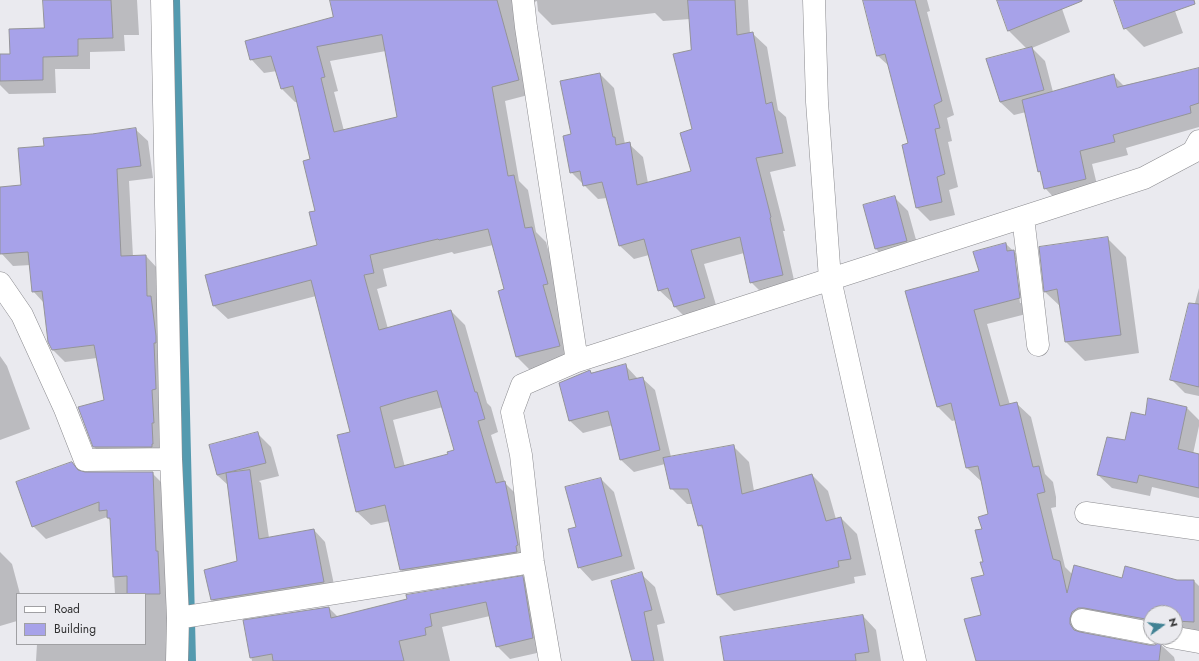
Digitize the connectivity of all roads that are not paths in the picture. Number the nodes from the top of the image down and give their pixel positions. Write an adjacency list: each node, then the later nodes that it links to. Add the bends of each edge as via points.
1 (162, 0): 10 (street)
2 (523, 0): 9 (street)
3 (814, 0): 6 (street, via 817,102)
4 (1199, 141): 5 (street, via 1193,152 1144,178)
5 (1022, 217): 6 (street); 8 (street)
6 (830, 279): 9 (street); 21 (street)
7 (0, 282): 10 (street, via 22,315 85,460)
8 (1038, 345)
9 (577, 361): 13 (street, via 522,385 512,412)
10 (171, 459): 14 (street)
11 (1086, 513): 12 (street)
12 (1199, 529)
13 (533, 562): 14 (street); 20 (street)
14 (178, 618): 19 (street)
15 (1082, 620): 16 (street)
16 (1143, 631)
17 (1183, 639): 18 (street)
18 (1199, 642)
19 (177, 661)
20 (550, 661)
21 (915, 661)

